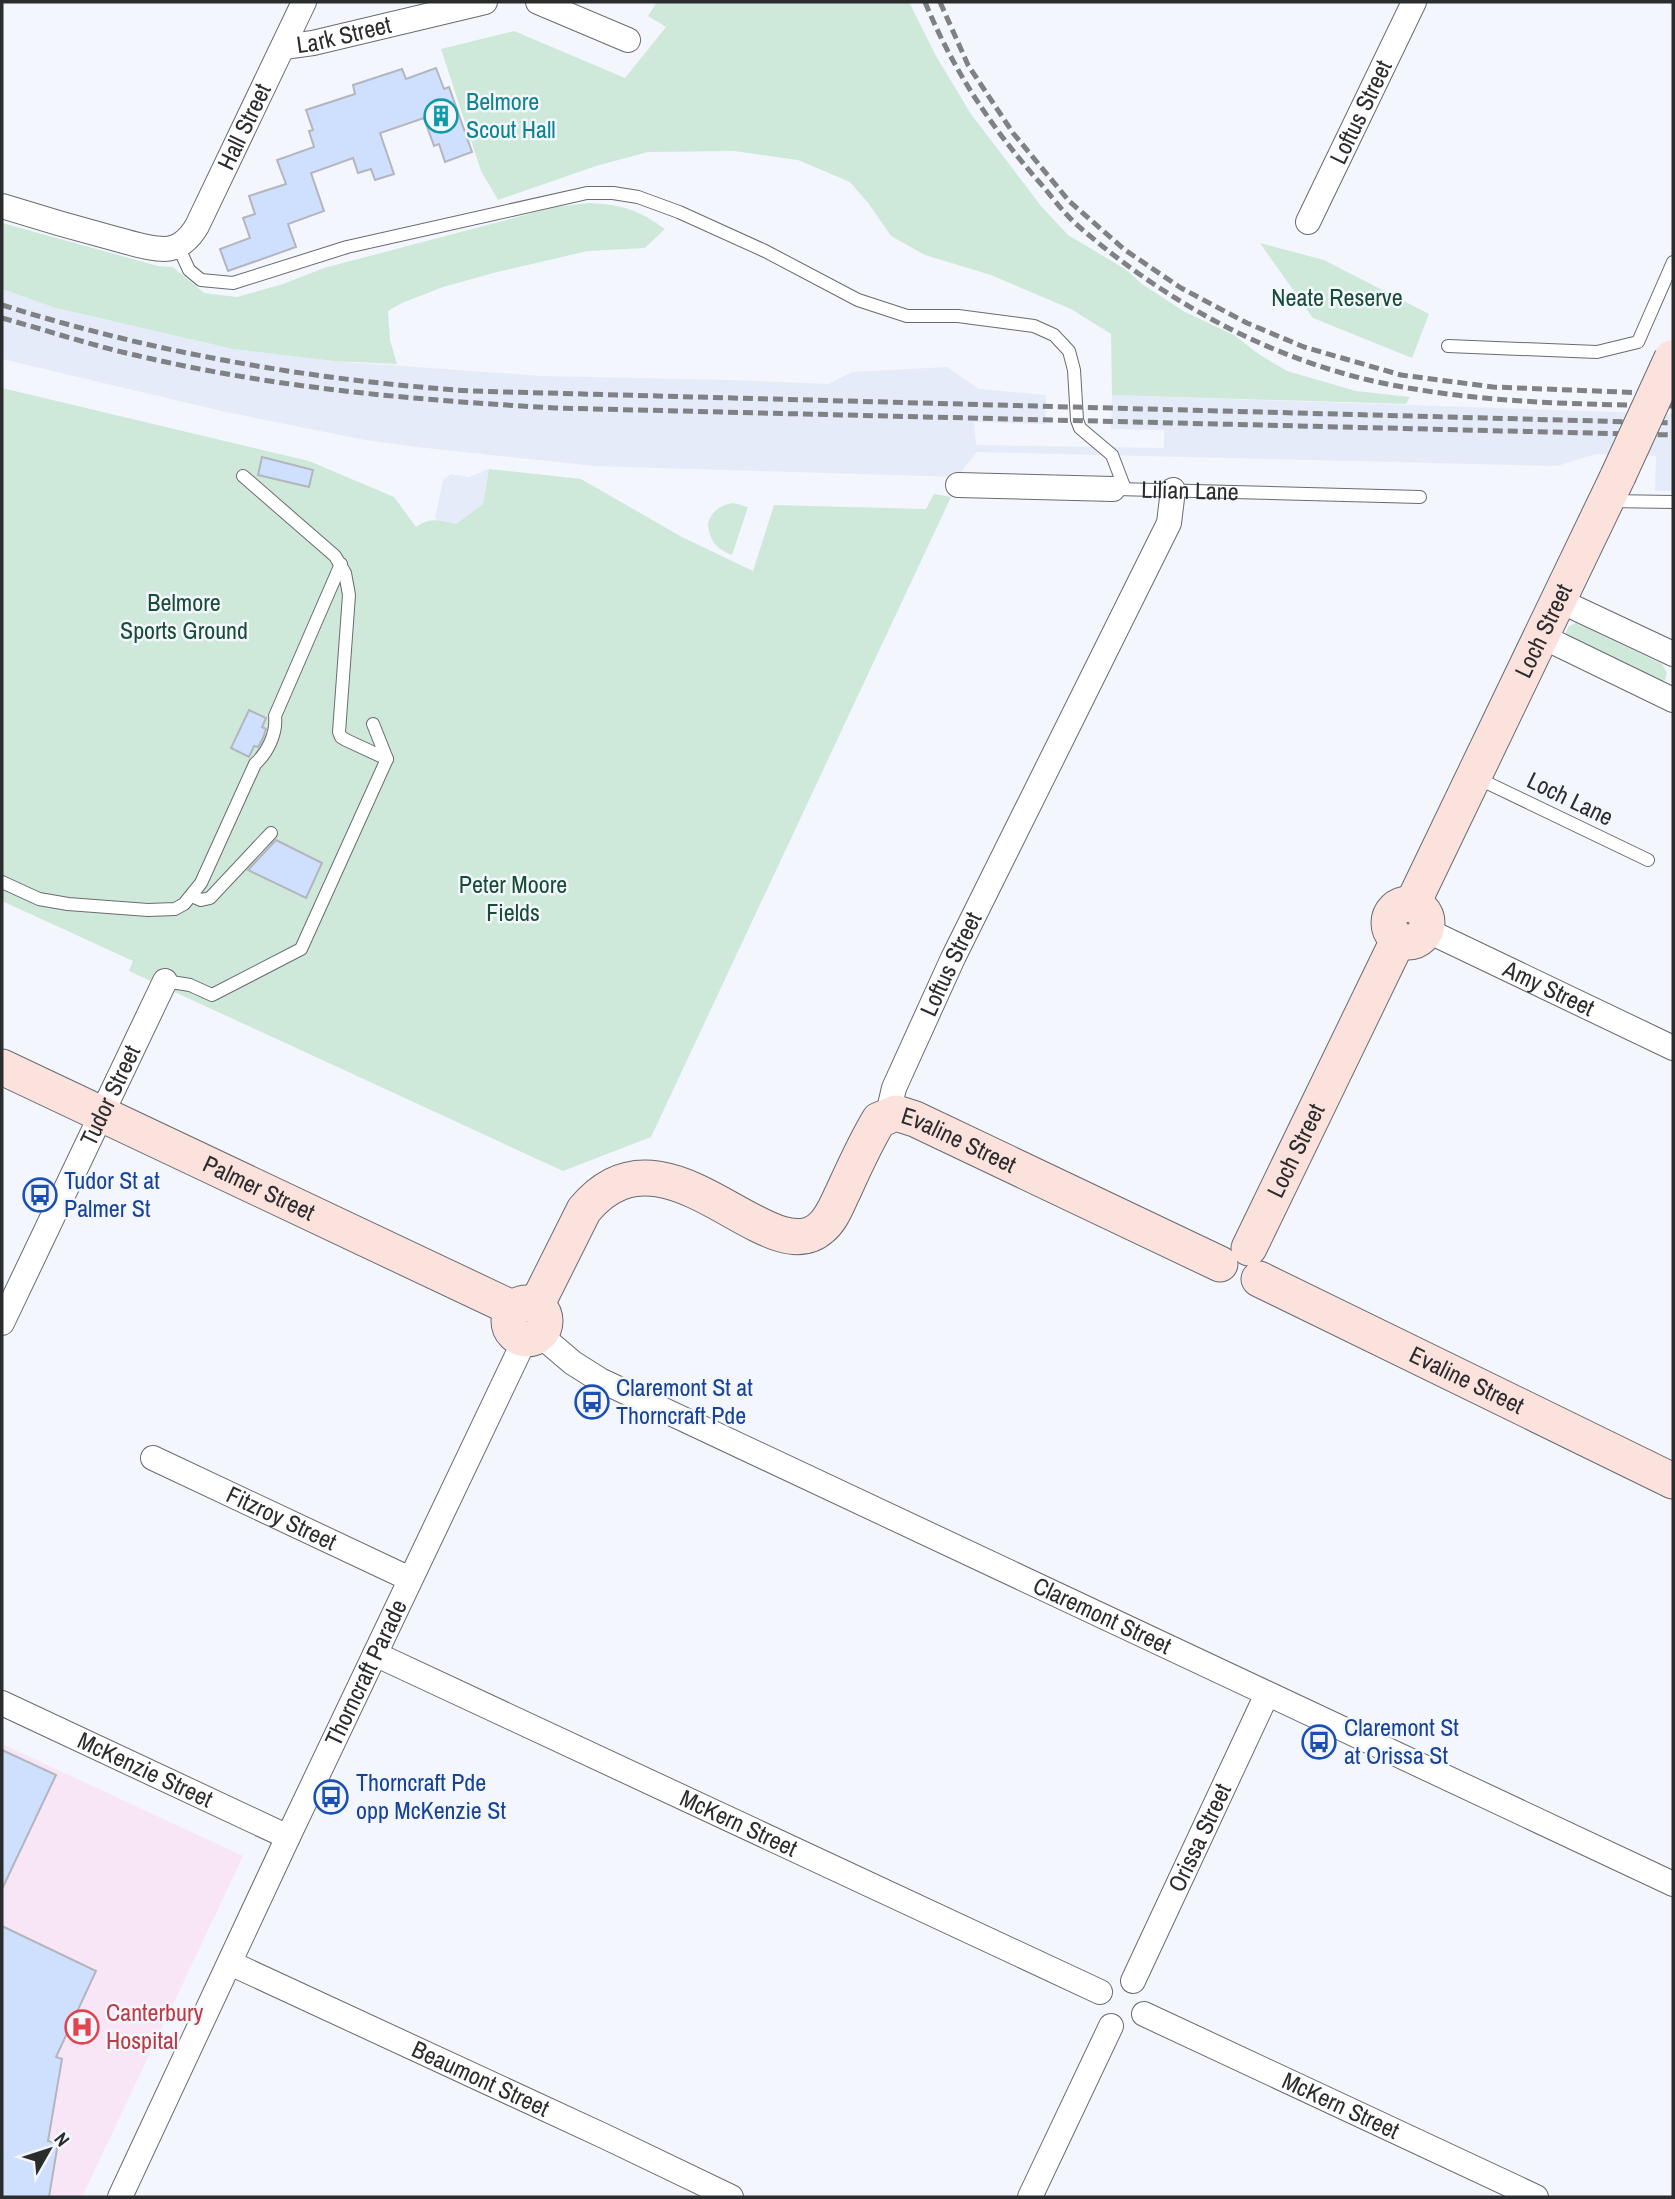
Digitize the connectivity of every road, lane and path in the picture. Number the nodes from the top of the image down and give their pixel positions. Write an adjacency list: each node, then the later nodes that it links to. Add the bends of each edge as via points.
1 (304, 2): 6 (street, Hall Street)
2 (485, 2): 6 (street, Lark Street)
3 (538, 2): 5 (street)
4 (1414, 2): 8 (street, Loftus Street)
5 (628, 40)
6 (284, 47): 9 (street, Hall Street, via 197,226)
7 (2, 206): 9 (street, via 146,246)
8 (1307, 222)
9 (178, 246): 16 (lane, via 188,270 201,280 233,284 347,247 587,193 638,197 765,251 858,300 907,316 958,316 1034,326 1054,335 1069,351 1080,428 1112,455)
10 (1673, 262): 11 (lane, via 1638,342 1597,352)
11 (1448, 346)
12 (1673, 357): 15 (street, Loch Street, bridge)
13 (243, 476): 20 (lane)
14 (958, 485): 16 (street, Lilian Lane)
15 (1611, 488): 19 (lane); 21 (street, Loch Street)
16 (1119, 489): 17 (lane, Lilian Lane)
17 (1173, 490): 18 (lane, Lilian Lane); 37 (street, Loftus Street, via 1168,523 953,958 894,1088)
18 (1420, 497)
19 (1673, 502)
20 (341, 564): 26 (lane, via 349,595 339,732 345,740); 31 (lane, via 275,716 276,728 263,757 255,764)
21 (1558, 600): 22 (street, Loch Street); 23 (street)
22 (1541, 636): 24 (street); 27 (street, Loch Street)
23 (1673, 654)
24 (1673, 700)
25 (373, 724): 26 (lane)
26 (387, 759): 33 (lane, via 301,949 212,995)
27 (1474, 776): 29 (lane, Loch Lane); 32 (street, Loch Street)
28 (271, 833): 31 (lane, via 210,898)
29 (1648, 860)
30 (2, 881): 31 (lane, via 39,899 81,905 174,909)
31 (192, 896)
32 (1412, 925): 34 (street, Amy Street); 39 (street, Loch Street)
33 (165, 981): 36 (street, Tudor Street)
34 (1673, 1048)
35 (2, 1067): 36 (street, Palmer Street)
36 (100, 1113): 40 (street, Palmer Street); 41 (street, Tudor Street)
37 (888, 1114): 38 (street, Loftus Street, via 871,1132 832,1215 805,1237 774,1231 666,1179 639,1179); 39 (street, Evaline Street, via 915,1119)
38 (610, 1188): 40 (street, Thorncraft Parade, via 584,1210)
39 (1243, 1264): 43 (street, Evaline Street)
40 (529, 1322): 44 (street, Thorncraft Parade); 46 (street, Claremont Street, via 573,1363 600,1380)
41 (2, 1324)
42 (153, 1458): 44 (street, Fitzroy Street)
43 (1673, 1481)
44 (410, 1579): 45 (street, Thorncraft Parade)
45 (375, 1654): 48 (street, Thorncraft Parade); 52 (street, McKern Street)
46 (1267, 1694): 49 (street, Claremont Street); 51 (street, Orissa Street)
47 (2, 1703): 48 (street, McKenzie Street)
48 (288, 1838): 50 (street, Thorncraft Parade)
49 (1673, 1884)
50 (230, 1963): 55 (street, Thorncraft Parade); 56 (street, Beaumont Street)
51 (1133, 1981): 52 (street, via 1118,1979); 53 (street, via 1146,1999)
52 (1100, 1992): 54 (street, via 1097,2008)
53 (1144, 2014): 54 (street, via 1126,2028); 58 (street, McKern Street)
54 (1111, 2026): 57 (street)
55 (120, 2197)
56 (731, 2197)
57 (1030, 2197)
58 (1536, 2197)

